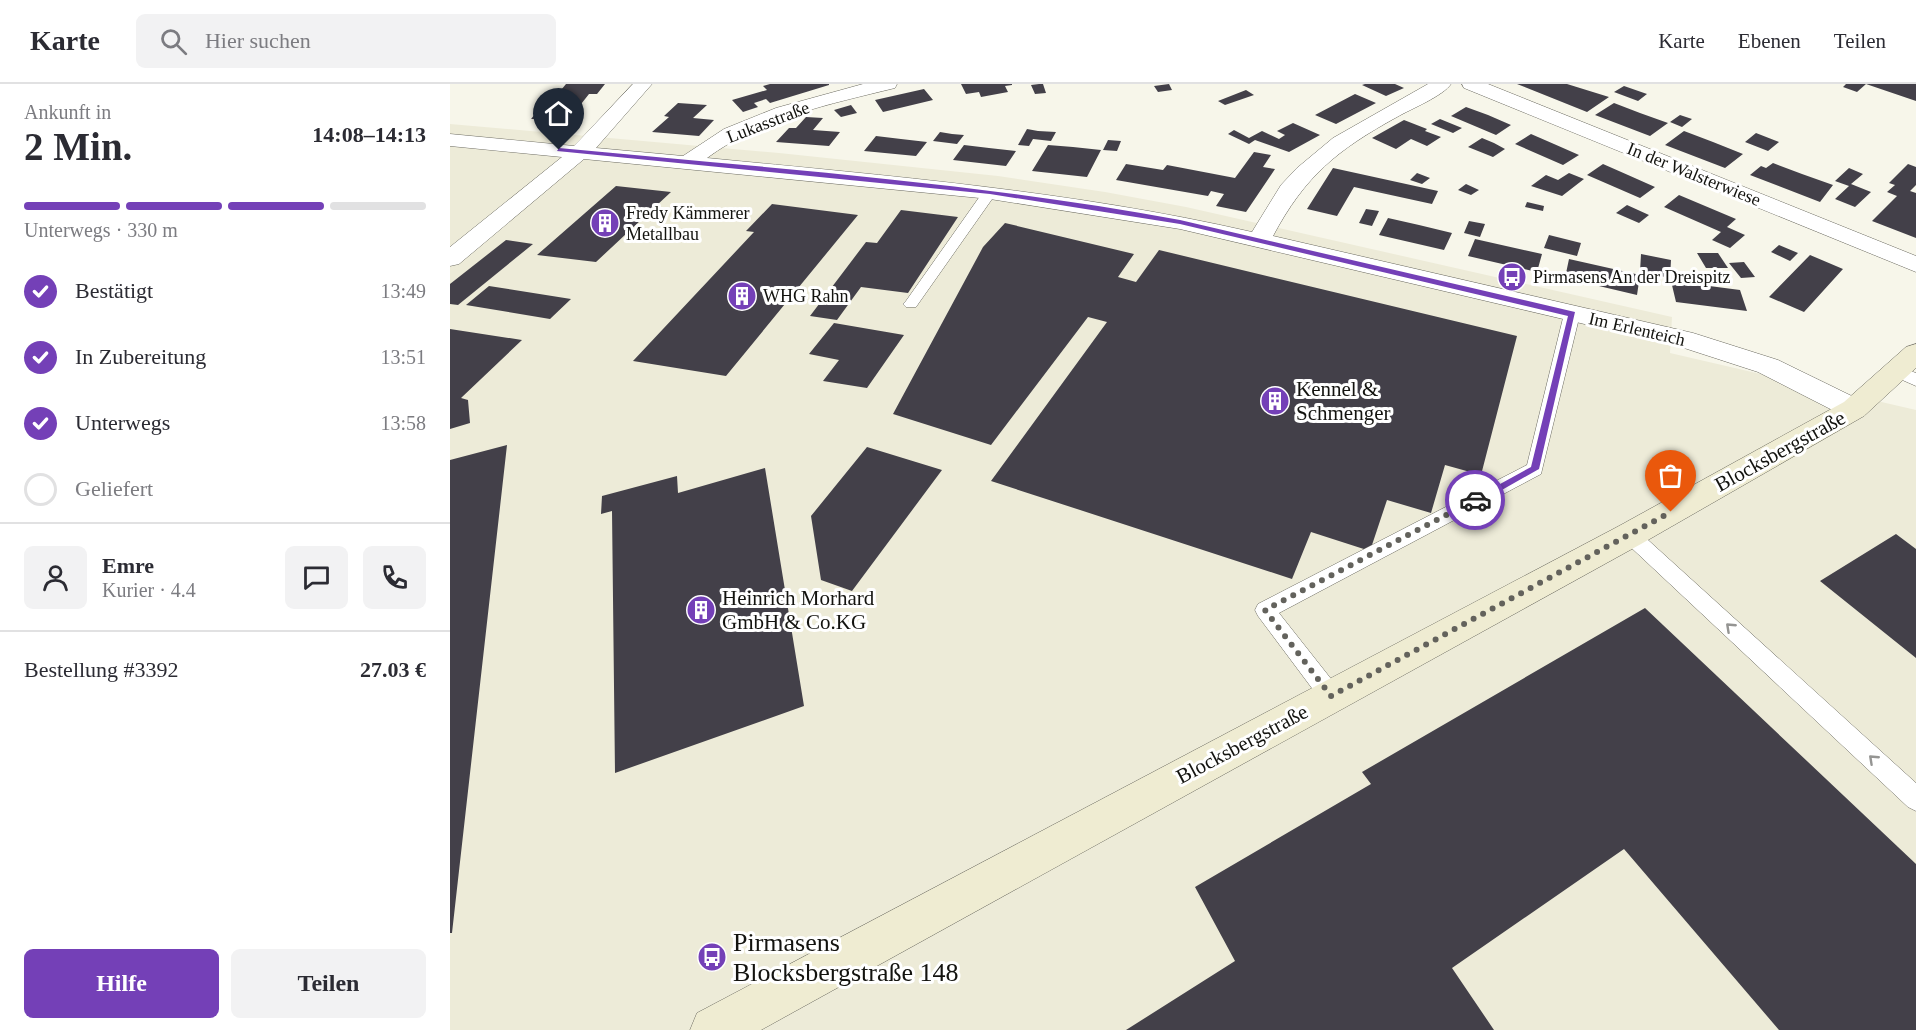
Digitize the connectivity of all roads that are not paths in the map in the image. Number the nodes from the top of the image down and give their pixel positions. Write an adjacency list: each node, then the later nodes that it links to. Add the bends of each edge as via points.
1 (643, 84): 6 (street)
2 (888, 84): 7 (street, Lukasstraße, via 764,121 713,143)
3 (1442, 84): 9 (street, via 1340,142 1315,161 1288,190)
4 (1471, 84): 11 (street, In der Walsterwiese)
5 (450, 140): 6 (street, Im Erlenteich)
6 (581, 152): 7 (street, Im Erlenteich); 10 (street)
7 (688, 162): 8 (street, Im Erlenteich)
8 (990, 192): 9 (street, Im Erlenteich, via 1122,211); 12 (lane)
9 (1258, 241): 13 (street, Im Erlenteich)
10 (450, 259)
11 (1916, 265)
12 (911, 304)
13 (1572, 314): 15 (street, Im Erlenteich, via 1739,355 1803,381); 17 (lane, via 1535,469 1265,610)
14 (1910, 368): 15 (main road, Blocksbergstraße)
15 (1854, 409): 16 (main road, Blocksbergstraße)
16 (1630, 535): 17 (main road, Blocksbergstraße); 18 (lane, one-way to 16)
17 (1331, 696): 19 (main road, Blocksbergstraße)
18 (1916, 799)
19 (714, 1030)

